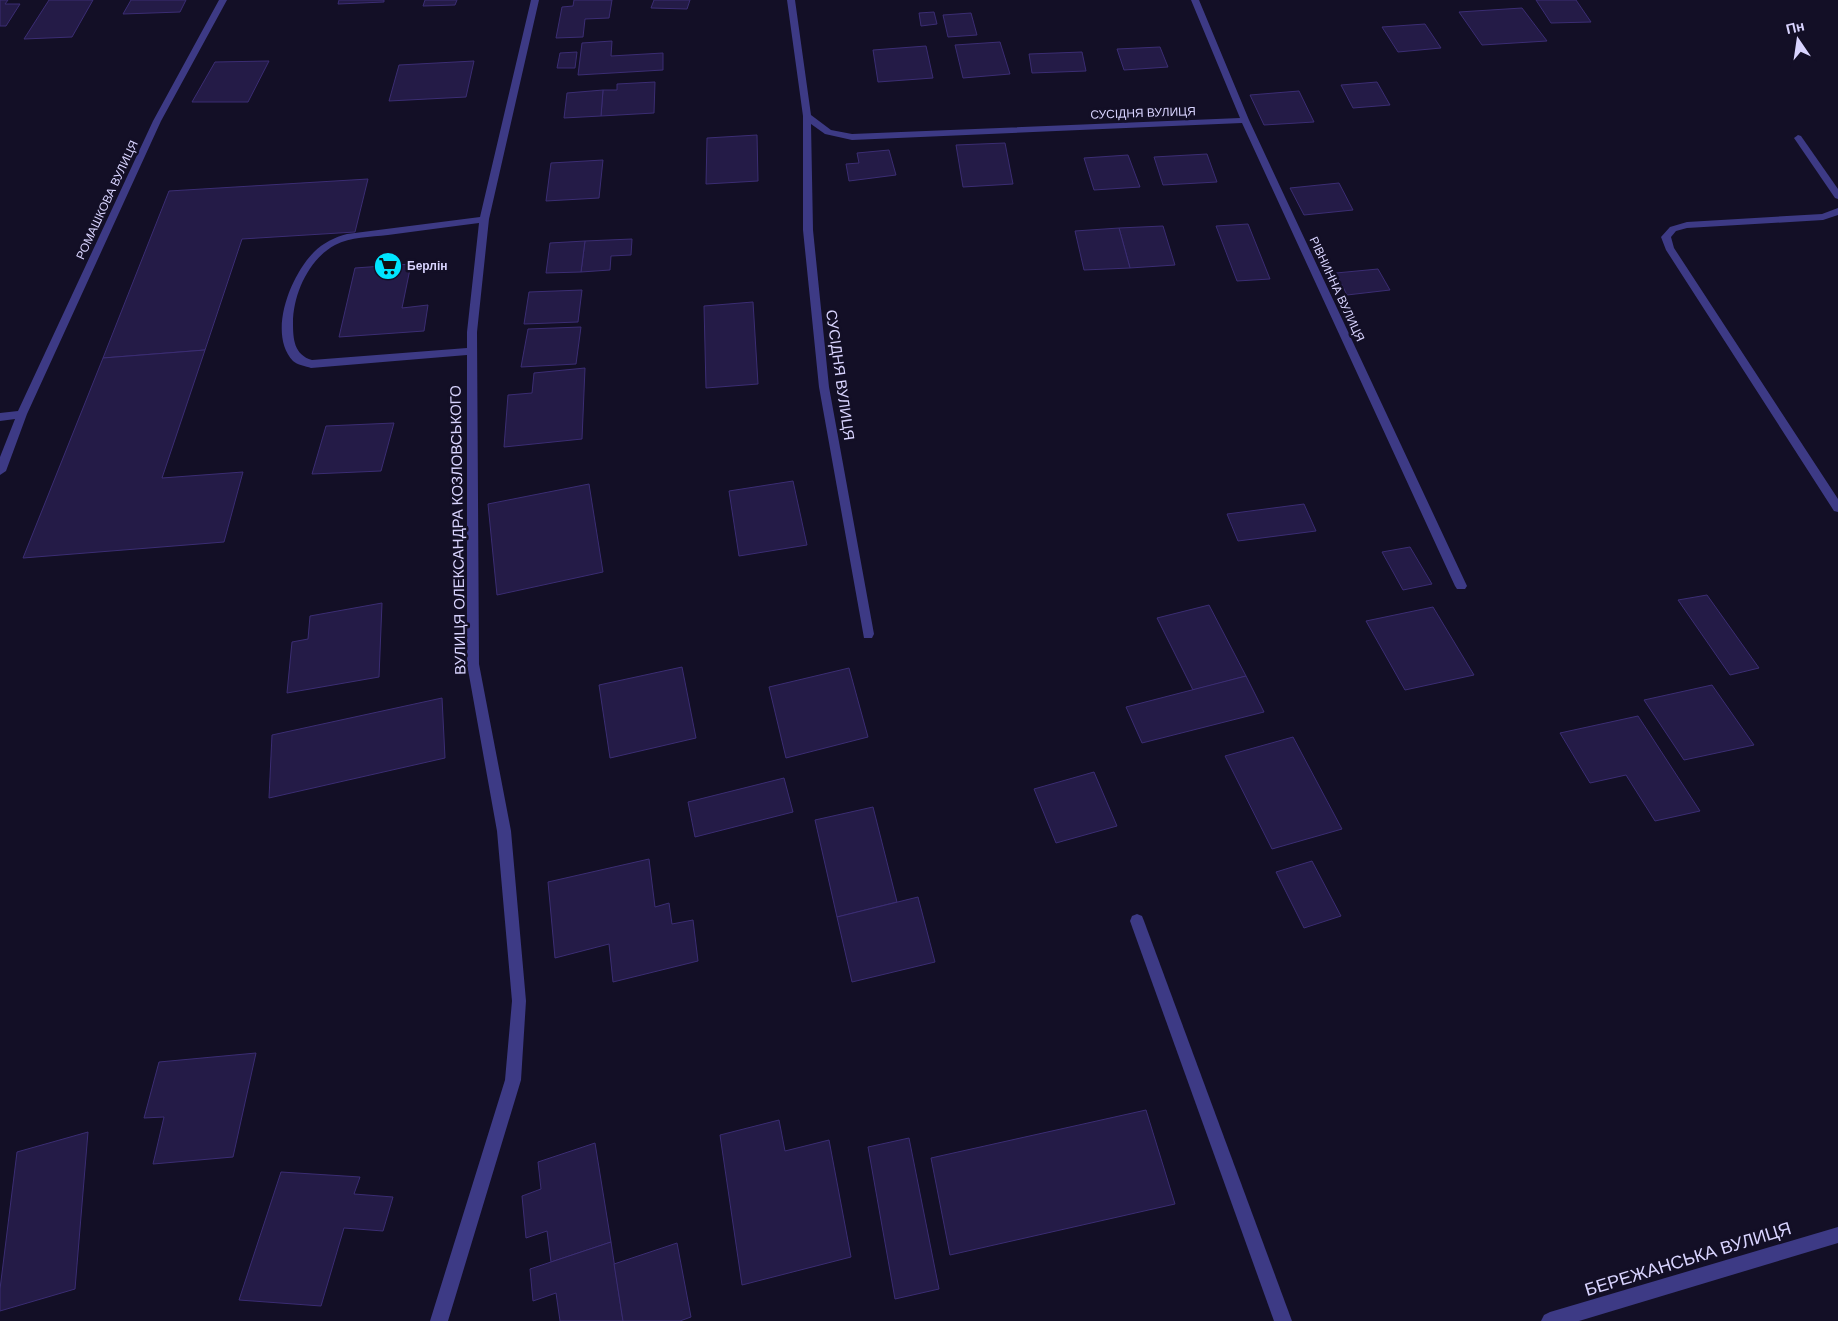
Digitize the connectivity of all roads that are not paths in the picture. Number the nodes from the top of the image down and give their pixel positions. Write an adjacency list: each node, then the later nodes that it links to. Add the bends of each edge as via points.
1 (223, 0): 12 (street, РОМАШКОВА ВУЛИЦЯ, via 157,122)
2 (535, 0): 10 (street, ВУЛИЦЯ ОЛЕКСАНДРА КОЗЛОВСЬКОГО)
3 (791, 0): 5 (street, СУСІДНЯ ВУЛИЦЯ)
4 (1195, 0): 6 (street, РІВНИННА ВУЛИЦЯ)
5 (807, 116): 6 (street, СУСІДНЯ ВУЛИЦЯ, via 828,132 852,137); 17 (street, СУСІДНЯ ВУЛИЦЯ, via 808,230 824,387)
6 (1245, 120): 16 (street, РІВНИННА ВУЛИЦЯ)
7 (1798, 138): 8 (street)
8 (1838, 196)
9 (1838, 211): 15 (street, via 1824,217 1686,226 1673,229 1666,237 1669,248)
10 (484, 219): 11 (street, ВУЛИЦЯ ОЛЕКСАНДРА КОЗЛОВСЬКОГО); 11 (street, via 347,237 330,243 315,255 303,272 289,311 290,348 298,359 311,364)
11 (472, 351): 20 (street, ВУЛИЦЯ ОЛЕКСАНДРА КОЗЛОВСЬКОГО, via 472,664 504,831 518,1001 514,1080)
12 (22, 414): 13 (street); 14 (street, РОМАШКОВА ВУЛИЦЯ)
13 (0, 417)
14 (0, 471)
15 (1838, 508)
16 (1461, 586)
17 (868, 634)
18 (1137, 921): 21 (street)
19 (1838, 1235): 22 (street, БЕРЕЖАНСЬКА ВУЛИЦЯ)
20 (439, 1321)
21 (1283, 1321)
22 (1550, 1321)

